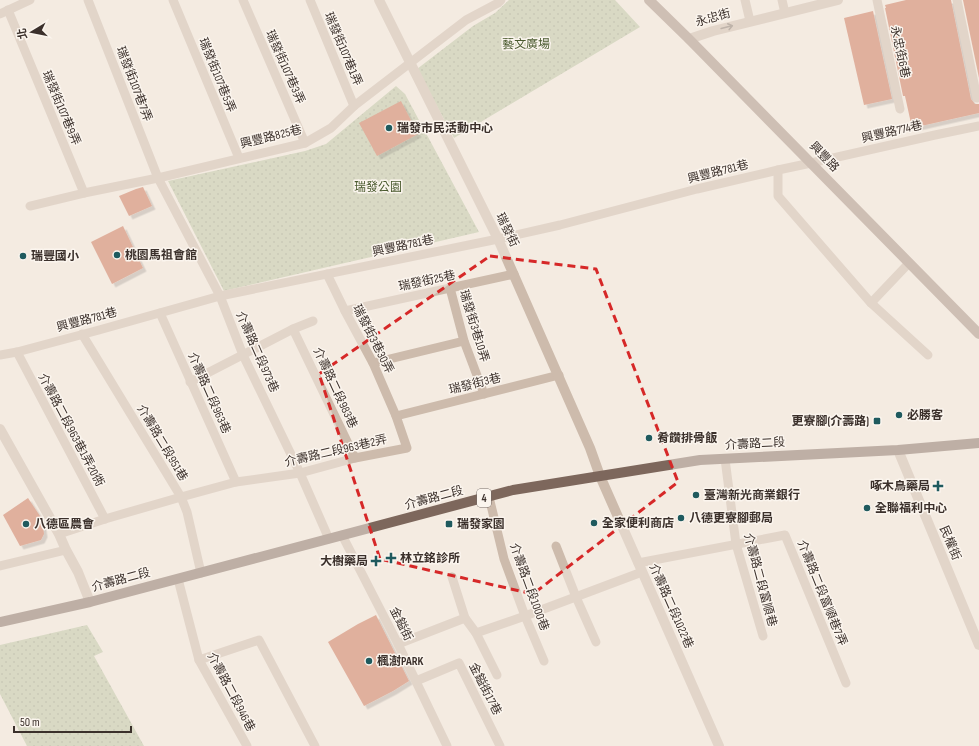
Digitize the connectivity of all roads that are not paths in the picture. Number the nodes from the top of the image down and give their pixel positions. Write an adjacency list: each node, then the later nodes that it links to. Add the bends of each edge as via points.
1 (30, 0): 14 (lane)
2 (88, 0): 27 (lane, 瑞發街107巷7弄)
3 (174, 0): 24 (lane, 瑞發街107巷5弄)
4 (243, 0): 23 (lane, 瑞發街107巷3弄)
5 (310, 0): 20 (lane, 瑞發街107巷1弄)
6 (379, 0): 18 (street, 瑞發街)
7 (501, 0): 18 (lane, 興豐路825巷, via 466,20)
8 (649, 0): 17 (main road, 興豐路)
9 (746, 0): 16 (lane)
10 (782, 0): 15 (lane)
11 (838, 0): 15 (street, 永忠街)
12 (878, 0): 21 (lane, 永忠街6巷)
13 (957, 0): 19 (lane)
14 (4, 12): 28 (lane, 瑞發街107巷9弄)
15 (785, 13): 16 (street, 永忠街)
16 (750, 21): 17 (street, 永忠街, one-way to 16)
17 (690, 39): 25 (main road, 興豐路)
18 (411, 63): 20 (lane, 興豐路825巷); 30 (street, 瑞發街)
19 (977, 98)
20 (354, 106): 23 (lane, 興豐路825巷, via 331,128)
21 (900, 109)
22 (979, 126): 25 (lane, 興豐路774巷)
23 (305, 143): 24 (lane, 興豐路825巷)
24 (239, 158): 27 (lane, 興豐路825巷)
25 (811, 163): 26 (lane, 興豐路781巷); 31 (main road, 興豐路)
26 (778, 170): 30 (lane, 興豐路781巷); 36 (lane, via 778,196)
27 (158, 178): 28 (lane, 興豐路825巷); 35 (lane, 介壽路二段973巷)
28 (84, 193): 29 (lane, 興豐路825巷)
29 (30, 206)
30 (498, 239): 32 (lane, 興豐路781巷); 33 (street, 瑞發街)
31 (909, 263): 36 (lane); 42 (main road, 興豐路)
32 (327, 274): 35 (lane, 興豐路781巷); 37 (lane, 瑞發街3巷30弄)
33 (514, 274): 34 (lane, 瑞發街25巷); 49 (street, 瑞發街)
34 (450, 288): 37 (lane, 瑞發街25巷); 43 (lane, 瑞發街3巷10弄)
35 (220, 296): 38 (lane, 興豐路781巷); 46 (lane, 介壽路二段973巷)
36 (871, 303): 47 (lane)
37 (345, 311): 48 (lane, 瑞發街3巷30弄)
38 (160, 313): 41 (lane, 興豐路781巷); 50 (lane, 介壽路二段963巷)
39 (313, 321): 40 (lane)
40 (293, 329): 46 (lane); 56 (lane, 介壽路二段983巷)
41 (82, 334): 44 (lane, 興豐路781巷); 61 (lane, 介壽路二段951巷)
42 (979, 334)
43 (464, 341): 48 (lane); 51 (lane, 瑞發街3巷10弄)
44 (17, 352): 45 (lane, 興豐路781巷); 63 (lane, 介壽路二段963巷1弄20衖)
45 (0, 355)
46 (243, 355): 50 (lane); 58 (lane, 介壽路二段973巷)
47 (928, 355)
48 (374, 363): 52 (lane, 瑞發街3巷30弄)
49 (559, 376): 51 (lane, 瑞發街3巷); 59 (street, 瑞發街)
50 (190, 382): 60 (lane, 介壽路二段963巷)
51 (484, 394): 52 (lane, 瑞發街3巷)
52 (396, 416): 56 (lane, 介壽路二段963巷2弄, via 407,448)
53 (0, 429): 64 (street)
54 (979, 443): 55 (main road, 介壽路二段 / 4)
55 (898, 450): 57 (main road, 介壽路二段 / 4); 84 (street, 民權街)
56 (355, 458): 58 (lane, 介壽路二段963巷2弄)
57 (725, 459): 59 (main road, 介壽路二段 / 4, via 700,460); 67 (lane, 介壽路二段富順巷)
58 (300, 473): 60 (lane, 介壽路二段963巷2弄); 66 (lane, 介壽路二段973巷)
59 (600, 476): 62 (main road, 介壽路二段 / 4, via 513,490); 71 (street, 介壽路二段1022巷)
60 (236, 482): 61 (lane, 介壽路二段963巷2弄)
61 (181, 497): 63 (lane, 介壽路二段963巷2弄); 72 (lane, 介壽路二段951巷)
62 (489, 497): 65 (main road, 介壽路二段 / 4); 77 (lane, 介壽路二段1000巷, via 504,559)
63 (105, 519): 64 (lane, 介壽路二段963巷2弄)
64 (59, 534): 69 (street)
65 (342, 535): 66 (main road, 介壽路二段 / 4); 83 (lane, 金鎰街)
66 (329, 539): 72 (main road, 介壽路二段 / 4)
67 (736, 544): 71 (lane); 81 (lane, 介壽路二段富順巷); 89 (lane, 介壽路二段富順巷7弄, via 785,535)
68 (556, 546): 75 (lane)
69 (66, 550): 70 (lane); 76 (street)
70 (0, 566)
71 (640, 568): 75 (lane); 94 (street, 介壽路二段1022巷)
72 (201, 573): 74 (main road, 介壽路二段 / 4)
73 (452, 577): 78 (lane)
74 (178, 579): 76 (main road, 介壽路二段 / 4); 85 (lane, 介壽路二段946巷)
75 (576, 597): 77 (lane); 82 (lane)
76 (90, 602): 79 (main road, 介壽路二段 / 4)
77 (526, 616): 80 (lane); 86 (lane, 介壽路二段1000巷)
78 (465, 618): 80 (lane); 83 (lane)
79 (0, 622)
80 (476, 633): 87 (lane)
81 (763, 636)
82 (596, 642)
83 (398, 644): 88 (lane, 金鎰街)
84 (979, 645)
85 (199, 660): 90 (lane, 介壽路二段946巷); 91 (lane, via 258,640)
86 (544, 661)
87 (497, 675)
88 (416, 681): 92 (lane, 金鎰街); 93 (lane, 金鎰街17巷, via 459,663)
89 (846, 683)
90 (247, 746)
91 (315, 746)
92 (446, 746)
93 (500, 746)
94 (719, 746)

